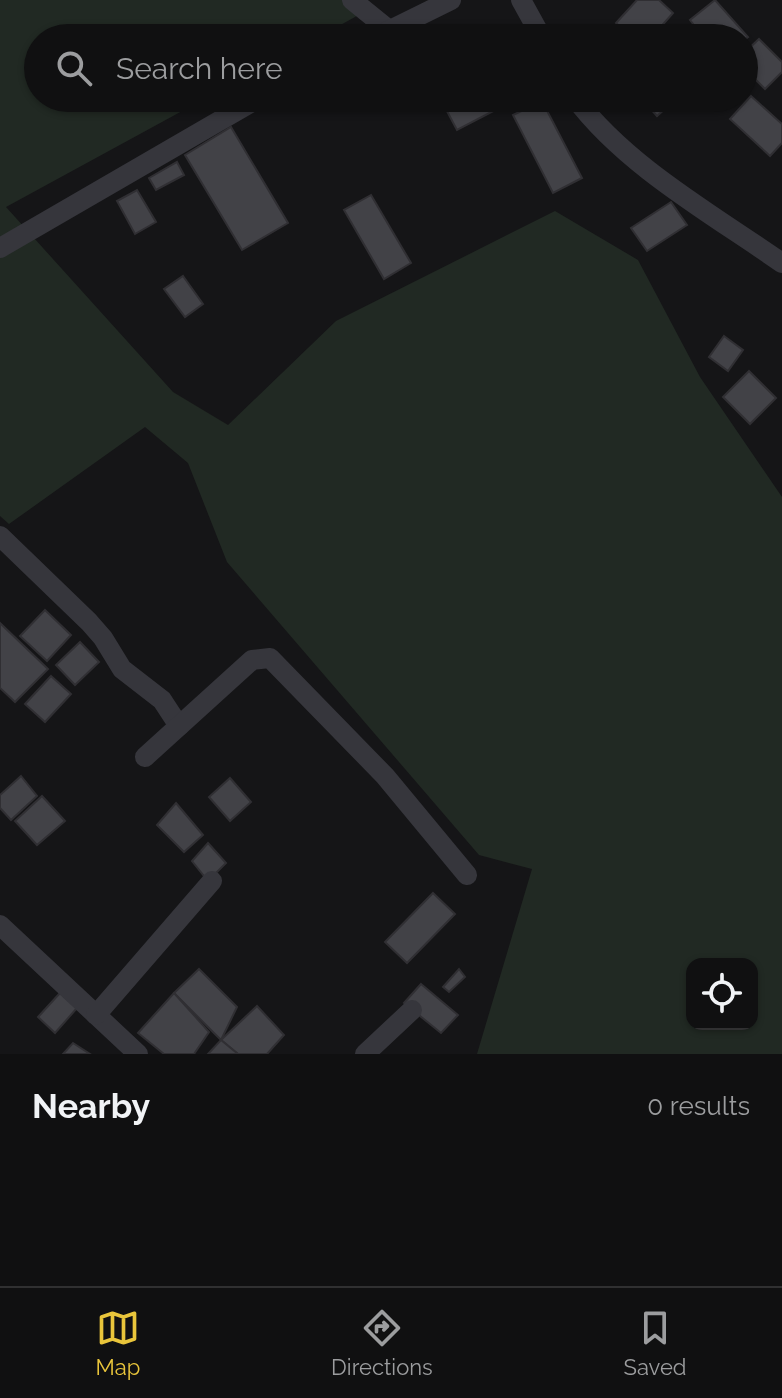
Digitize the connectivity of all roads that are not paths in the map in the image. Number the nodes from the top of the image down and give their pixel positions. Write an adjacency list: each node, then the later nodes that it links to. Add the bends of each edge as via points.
1 (352, 0): 4 (street)
2 (451, 0): 5 (street)
3 (521, 0): 6 (street)
4 (373, 24)
5 (402, 24)
6 (534, 24)
7 (235, 112): 9 (street)
8 (587, 112): 10 (street, via 608,137 670,185)
9 (0, 248)
10 (782, 263)
11 (0, 536): 12 (street, via 89,622 122,669 162,700)
12 (179, 726): 13 (street); 14 (street, via 252,660 270,658 385,776)
13 (145, 757)
14 (467, 875)
15 (212, 881): 18 (street)
16 (0, 925): 18 (street)
17 (412, 1010): 20 (street)
18 (96, 1015): 19 (street)
19 (138, 1054)
20 (365, 1054)

